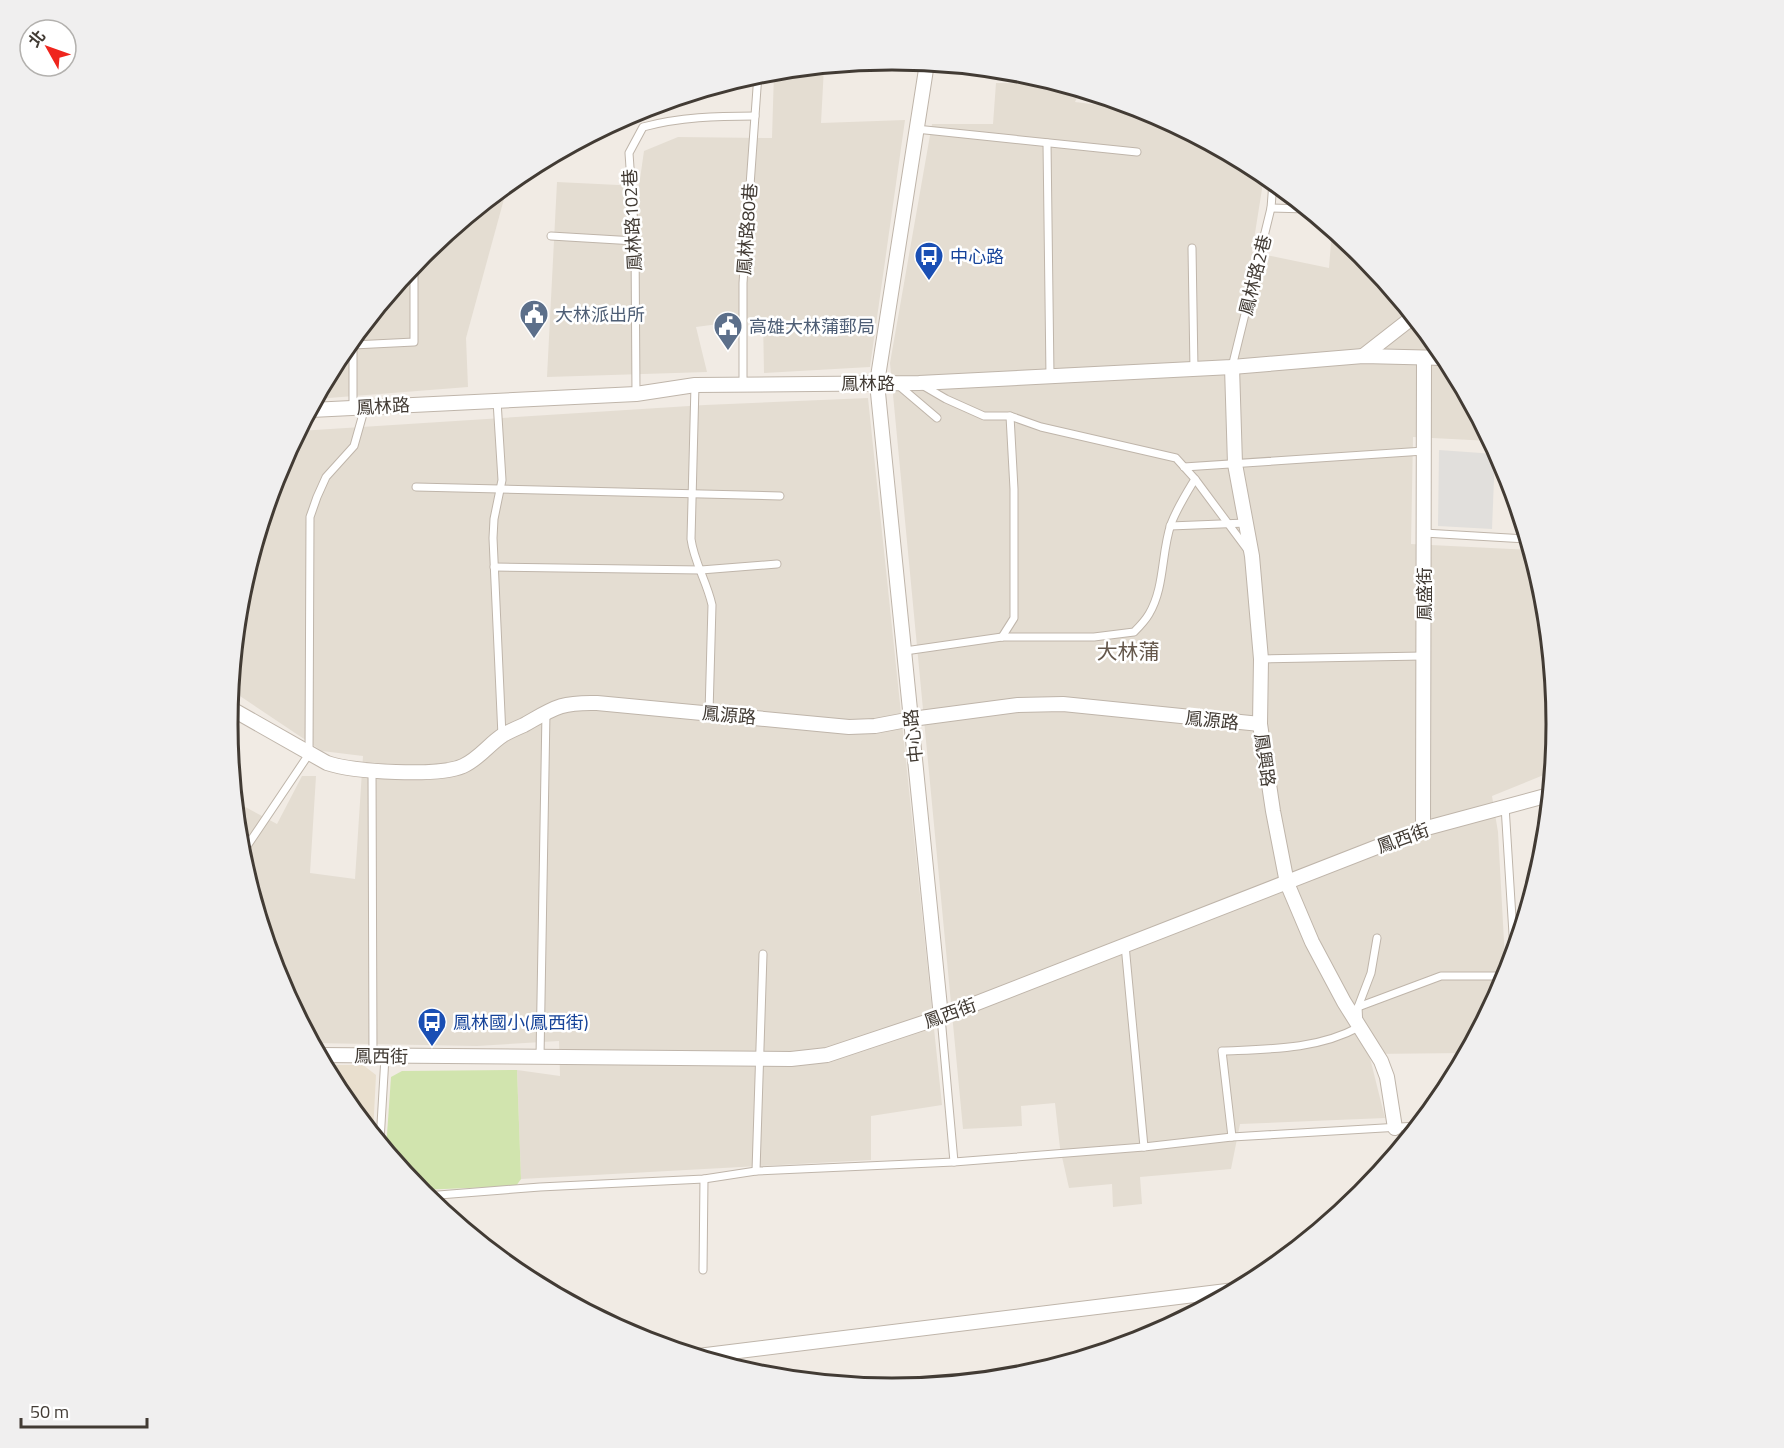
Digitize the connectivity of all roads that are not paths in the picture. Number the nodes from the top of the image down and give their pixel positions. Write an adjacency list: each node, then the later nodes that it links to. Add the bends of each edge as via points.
1 (926, 72): 4 (street, 中心路)
2 (757, 85): 3 (lane, 鳳林路80巷)
3 (755, 116): 11 (lane, 鳳林路102巷, via 672,119 643,127 629,153); 26 (lane, 鳳林路80巷, via 743,283)
4 (916, 129): 5 (lane); 23 (street, 中心路)
5 (1047, 143): 6 (lane); 22 (lane)
6 (1137, 152)
7 (1272, 193): 8 (lane, 鳳林路2巷)
8 (1271, 208): 9 (lane); 20 (lane, 鳳林路2巷)
9 (1293, 209)
10 (551, 236): 11 (lane)
11 (635, 241): 28 (lane, 鳳林路102巷)
12 (1192, 248): 21 (lane)
13 (414, 279): 15 (lane, via 414,342)
14 (1407, 322): 17 (street)
15 (361, 345)
16 (352, 356): 30 (lane)
17 (1364, 356): 18 (street, 鳳林路); 20 (street, 鳳林路)
18 (1424, 358): 19 (street, 鳳林路); 34 (street, 鳳盛街)
19 (1433, 358)
20 (1232, 367): 21 (street, 鳳林路); 35 (street, 鳳興路)
21 (1194, 369): 22 (street, 鳳林路)
22 (1050, 376): 25 (street, 鳳林路)
23 (877, 383): 24 (street, 鳳林路); 26 (street, 鳳林路); 52 (street, 中心路)
24 (895, 383): 25 (street, 鳳林路); 33 (lane)
25 (919, 383): 32 (lane, via 984,416)
26 (743, 384): 27 (street, 鳳林路)
27 (695, 385): 28 (street, 鳳林路); 40 (lane)
28 (636, 394): 29 (street, 鳳林路)
29 (497, 401): 30 (street, 鳳林路); 39 (lane)
30 (359, 407): 31 (street, 鳳林路); 61 (lane, via 354,446 326,477 310,517)
31 (319, 409)
32 (1010, 416): 36 (lane, via 1041,427 1160,453); 51 (lane, via 1014,618)
33 (937, 418)
34 (1424, 451): 35 (lane); 45 (street, 鳳盛街)
35 (1235, 464): 36 (lane); 42 (street, 鳳興路)
36 (1184, 467): 37 (lane)
37 (1195, 479): 43 (lane); 44 (lane)
38 (416, 487): 39 (lane)
39 (500, 489): 40 (lane); 49 (lane, via 494,519)
40 (692, 494): 41 (lane); 50 (lane, via 691,539)
41 (780, 496)
42 (1246, 523): 43 (lane); 47 (street, 鳳興路)
43 (1228, 524): 44 (lane); 47 (lane)
44 (1170, 526): 51 (lane, via 1162,577 1149,614 1134,632 1094,637)
45 (1424, 533): 46 (lane); 53 (street, 鳳盛街)
46 (1518, 538)
47 (1252, 556): 54 (street, 鳳興路)
48 (777, 564): 50 (lane)
49 (495, 567): 50 (lane); 60 (lane)
50 (701, 570): 57 (lane, via 712,605)
51 (1002, 637): 52 (lane)
52 (905, 651): 58 (street, 中心路)
53 (1424, 656): 54 (lane); 65 (street, 鳳盛街)
54 (1261, 659): 59 (street, 鳳興路)
55 (546, 711): 57 (street, 鳳源路, via 574,702 597,702); 60 (street, 鳳源路); 78 (lane)
56 (239, 713): 61 (street, 鳳源路)
57 (709, 713): 58 (street, 鳳源路, via 849,727)
58 (912, 719): 59 (street, 鳳源路, via 1018,705 1063,704); 74 (street, 中心路)
59 (1260, 724): 67 (street, 鳳興路)
60 (502, 736): 62 (street, 鳳源路, via 464,766 447,771)
61 (309, 754): 62 (street, 鳳源路, via 342,768); 66 (lane)
62 (372, 770): 77 (lane)
63 (1541, 797): 64 (street, 鳳西街)
64 (1505, 806): 65 (street, 鳳西街); 68 (lane)
65 (1423, 829): 67 (street, 鳳西街)
66 (250, 842)
67 (1287, 883): 70 (street, 鳳西街); 75 (street, 鳳興路, via 1312,942)
68 (1513, 928)
69 (1377, 938): 73 (lane, via 1371,973)
70 (1125, 945): 74 (street, 鳳西街); 84 (lane)
71 (763, 954): 79 (lane)
72 (1495, 976): 73 (lane, via 1441,976)
73 (1358, 1007): 75 (lane)
74 (941, 1017): 79 (street, 鳳西街, via 827,1055); 85 (lane)
75 (1359, 1027): 81 (street, 鳳興路, via 1387,1077); 83 (lane, via 1345,1035 1291,1048 1222,1051)
76 (329, 1055): 77 (street, 鳳西街)
77 (379, 1057): 78 (street, 鳳西街); 82 (lane)
78 (540, 1058): 79 (street, 鳳西街)
79 (759, 1059): 86 (lane)
80 (1406, 1127): 81 (lane)
81 (1395, 1128): 83 (lane)
82 (380, 1129)
83 (1232, 1137): 84 (lane)
84 (1144, 1147): 85 (lane)
85 (954, 1162): 86 (lane)
86 (756, 1171): 87 (lane)
87 (704, 1179): 88 (lane); 89 (lane)
88 (440, 1195)
89 (704, 1270)
90 (1214, 1293): 91 (street)
91 (718, 1354)

